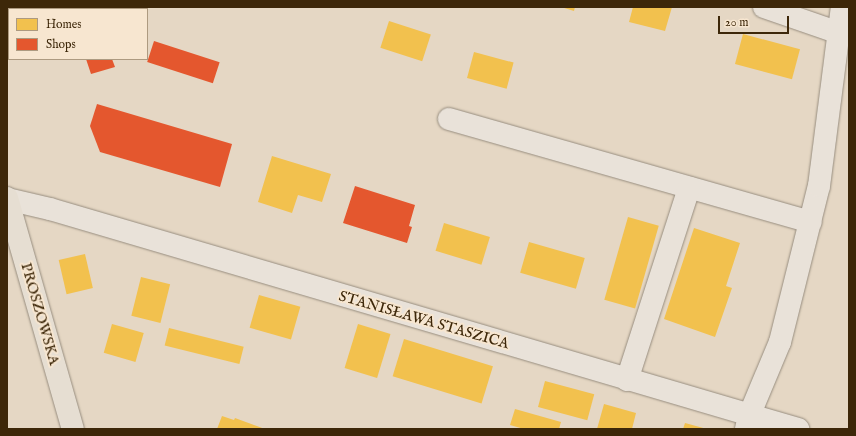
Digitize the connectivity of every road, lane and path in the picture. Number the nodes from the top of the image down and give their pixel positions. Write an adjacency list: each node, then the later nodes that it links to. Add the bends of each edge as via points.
1 (764, 7): 3 (street)
2 (842, 7): 3 (street)
3 (839, 33): 7 (street, via 819,186)
4 (449, 119): 5 (street)
5 (690, 188): 7 (street); 8 (street)
6 (7, 199): 8 (street, STANISŁAWA STASZICA, via 50,209); 10 (main road, PROSZOWSKA)
7 (811, 222): 9 (street, via 780,342)
8 (627, 380): 9 (street, STANISŁAWA STASZICA)
9 (747, 422): 11 (street, STANISŁAWA STASZICA)
10 (74, 429)
11 (798, 429)

